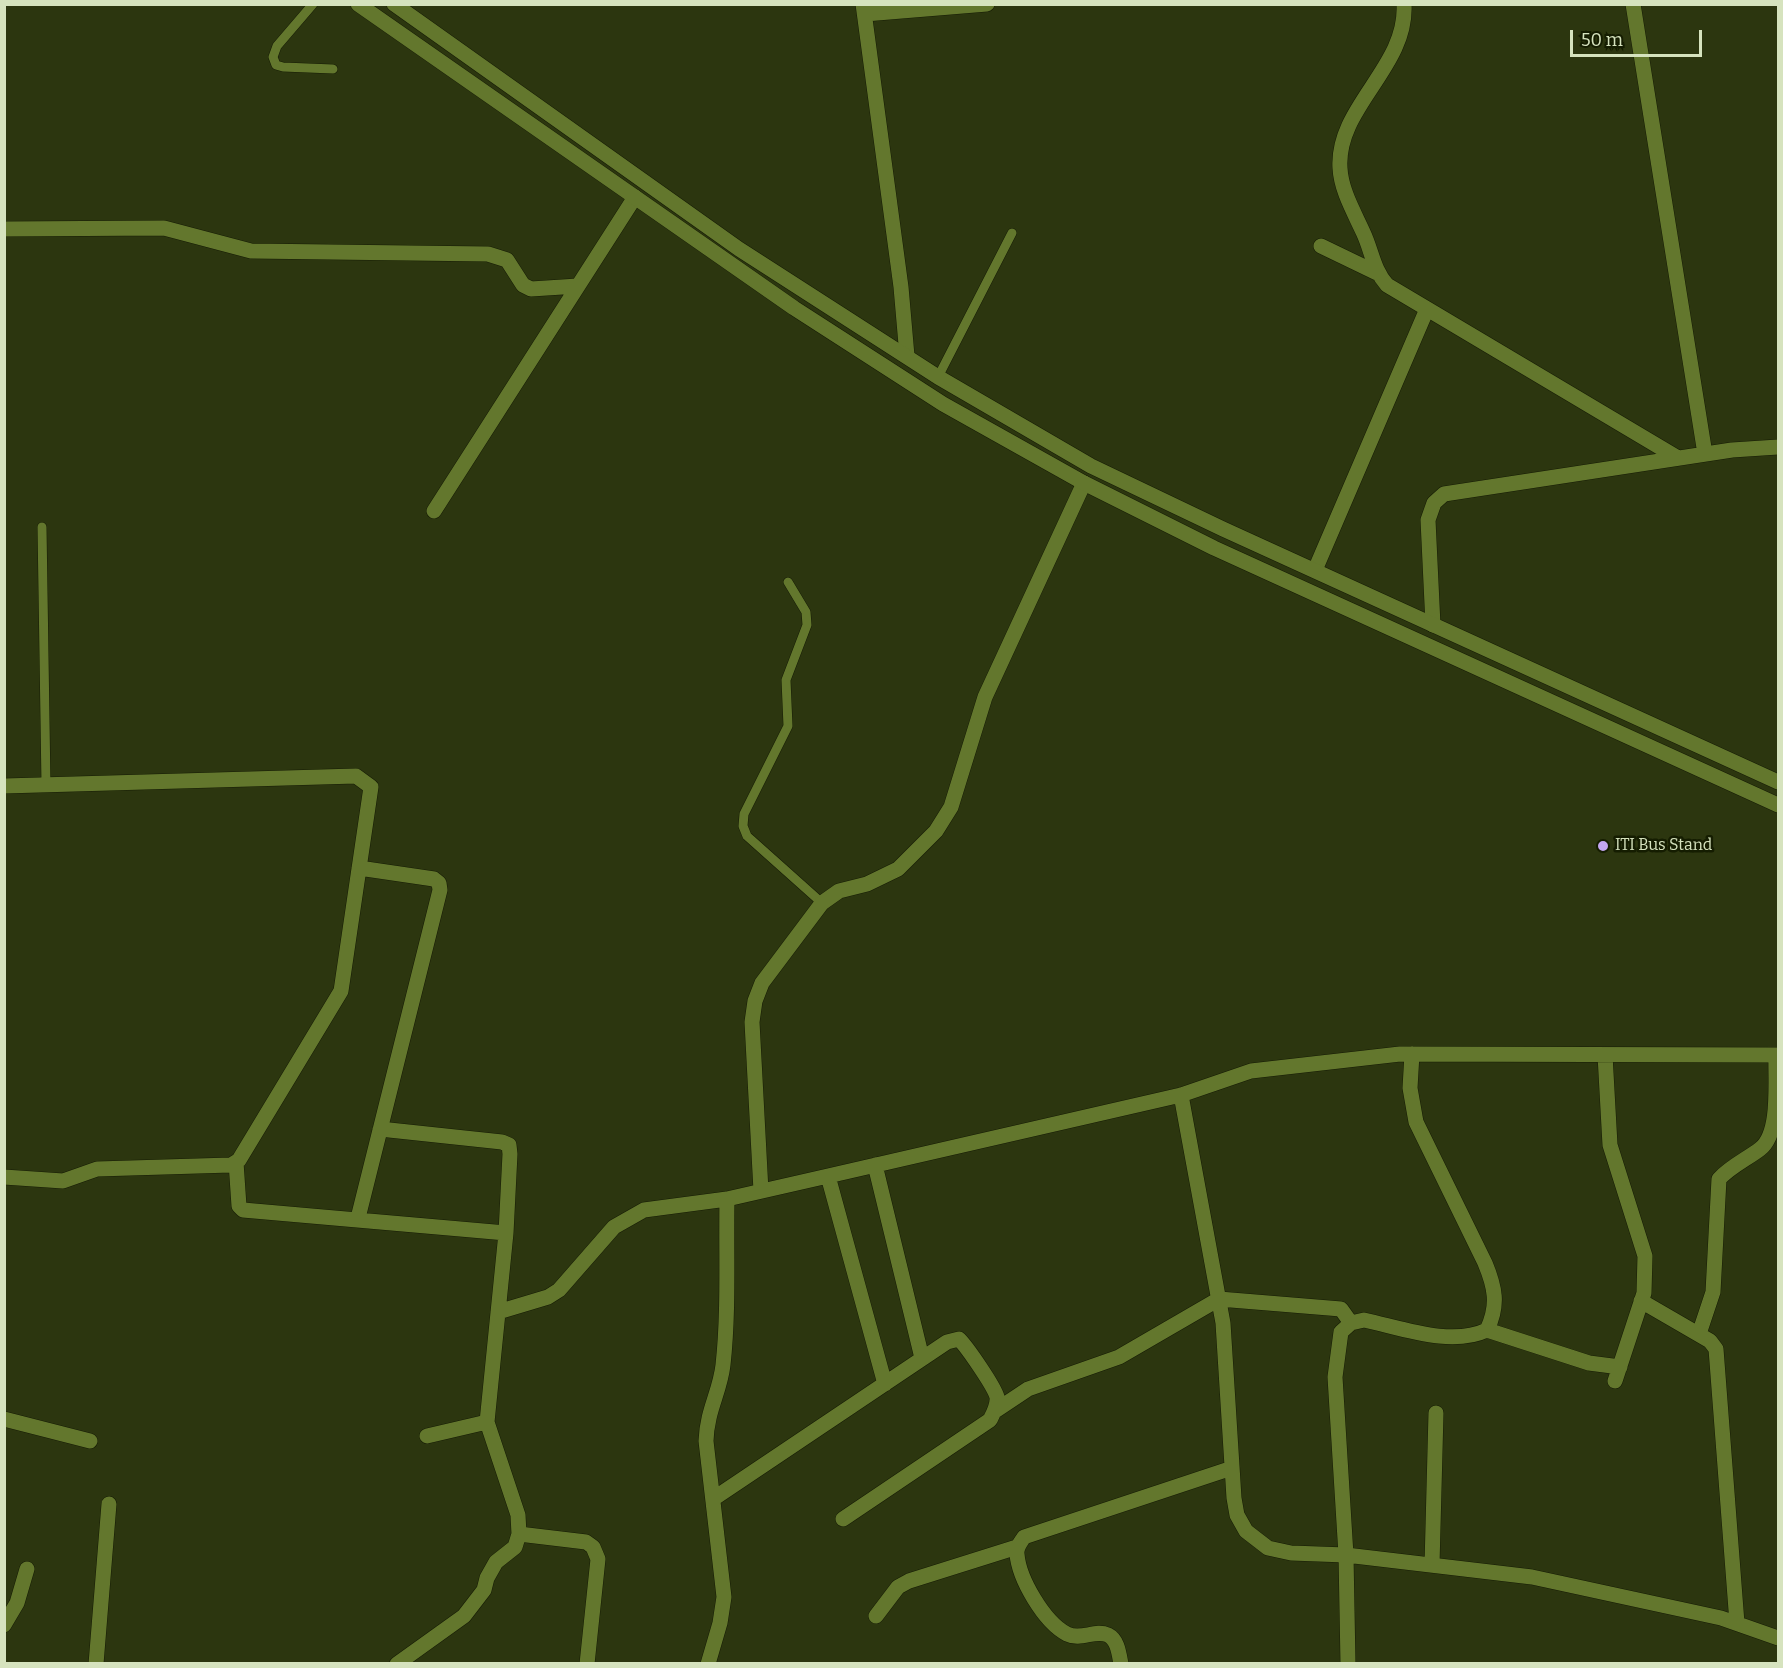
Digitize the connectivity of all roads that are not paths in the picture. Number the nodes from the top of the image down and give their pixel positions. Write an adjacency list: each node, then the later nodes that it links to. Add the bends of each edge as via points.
1 (313, 4): 8 (lane, via 277,46 273,57 283,67)
2 (358, 4): 9 (street)
3 (394, 4): 16 (street, via 739,249)
4 (987, 4): 7 (street)
5 (1404, 4): 13 (street, via 1392,56 1347,129 1341,147 1343,184)
6 (1633, 4): 19 (street)
7 (864, 9): 16 (street)
8 (333, 69)
9 (635, 197): 14 (street); 21 (street, via 794,308 943,404)
10 (4, 229): 14 (street, via 164,228 251,251 488,254 507,260 523,285 531,289)
11 (1012, 232): 17 (lane)
12 (1321, 246): 13 (street)
13 (1377, 273): 15 (street, via 1387,285)
14 (578, 286): 22 (street)
15 (1427, 309): 20 (street); 24 (street)
16 (907, 356): 17 (street)
17 (938, 377): 24 (street, via 1091,466)
18 (1779, 447): 19 (street)
19 (1706, 454): 20 (street)
20 (1678, 458): 26 (street, via 1444,494 1434,503 1428,520)
21 (1084, 483): 31 (street, via 1214,548); 34 (street, via 985,697 951,807 936,831 898,869 867,884 839,891)
22 (434, 511)
23 (42, 527): 29 (lane)
24 (1315, 570): 26 (street)
25 (788, 582): 34 (lane, via 806,612 807,625 786,680 788,726 744,814 743,826 747,836)
26 (1433, 625): 27 (street)
27 (1748, 769): 28 (street); 31 (street)
28 (1779, 782)
29 (46, 785): 30 (street); 33 (street, via 356,776 370,787)
30 (4, 786)
31 (1741, 788): 32 (street)
32 (1779, 805)
33 (359, 868): 39 (street, via 434,879 440,890); 40 (street, via 341,991)
34 (822, 903): 44 (street, via 762,983 755,1001 752,1022)
35 (1412, 1054): 36 (street); 38 (street, via 1251,1071); 52 (street, via 1410,1088 1416,1122 1493,1283 1496,1300)
36 (1605, 1055): 37 (street); 49 (street, via 1611,1145 1646,1256)
37 (1777, 1055): 53 (street, via 1771,1136 1763,1147 1719,1179 1713,1292)
38 (1181, 1095): 41 (street); 48 (street)
39 (380, 1129): 46 (street); 47 (street, via 502,1142 509,1146)
40 (236, 1162): 43 (street, via 97,1169 63,1181); 46 (street, via 239,1206 243,1210)
41 (875, 1165): 42 (street); 54 (street)
42 (828, 1176): 44 (street); 55 (street)
43 (4, 1177)
44 (761, 1191): 45 (street)
45 (727, 1199): 50 (street, via 645,1210 631,1216 614,1227 559,1290); 63 (street, via 725,1342 722,1369 707,1419 706,1441)
46 (358, 1218): 47 (street)
47 (506, 1233): 50 (street)
48 (1219, 1299): 51 (street, via 1341,1309); 56 (street, via 1119,1357 1028,1389); 62 (street)
49 (1641, 1301): 52 (street, via 1617,1374); 53 (street)
50 (498, 1312): 59 (street)
51 (1351, 1323): 52 (street, via 1364,1320 1454,1338 1475,1336); 68 (street, via 1341,1332 1335,1377)
52 (1487, 1330)
53 (1699, 1334): 72 (street, via 1716,1349 1719,1362)
54 (922, 1358): 55 (street); 56 (street, via 947,1342 959,1340 997,1397)
55 (885, 1384): 63 (street)
56 (995, 1411): 65 (street, via 990,1420)
57 (1436, 1413): 69 (street)
58 (4, 1419): 61 (street)
59 (488, 1422): 60 (street); 66 (street, via 518,1515)
60 (427, 1436)
61 (90, 1441)
62 (1232, 1468): 67 (street, via 1024,1537); 68 (street, via 1237,1515 1255,1540 1268,1548 1291,1553)
63 (714, 1499): 78 (street, via 724,1597)
64 (109, 1504): 75 (street)
65 (843, 1519)
66 (519, 1534): 76 (street, via 515,1547 496,1562 484,1590 464,1616); 77 (street, via 586,1542 593,1548 598,1559)
67 (1017, 1547): 71 (street, via 903,1584); 79 (street, via 1024,1577 1043,1612 1068,1635 1110,1636 1117,1645)
68 (1346, 1555): 69 (street); 80 (street)
69 (1432, 1565): 72 (street, via 1532,1577)
70 (27, 1569): 73 (street, via 17,1603)
71 (876, 1616)
72 (1737, 1623): 74 (street)
73 (4, 1625)
74 (1779, 1638)
75 (96, 1664)
76 (397, 1664)
77 (586, 1664)
78 (708, 1664)
79 (1121, 1664)
80 (1348, 1664)

